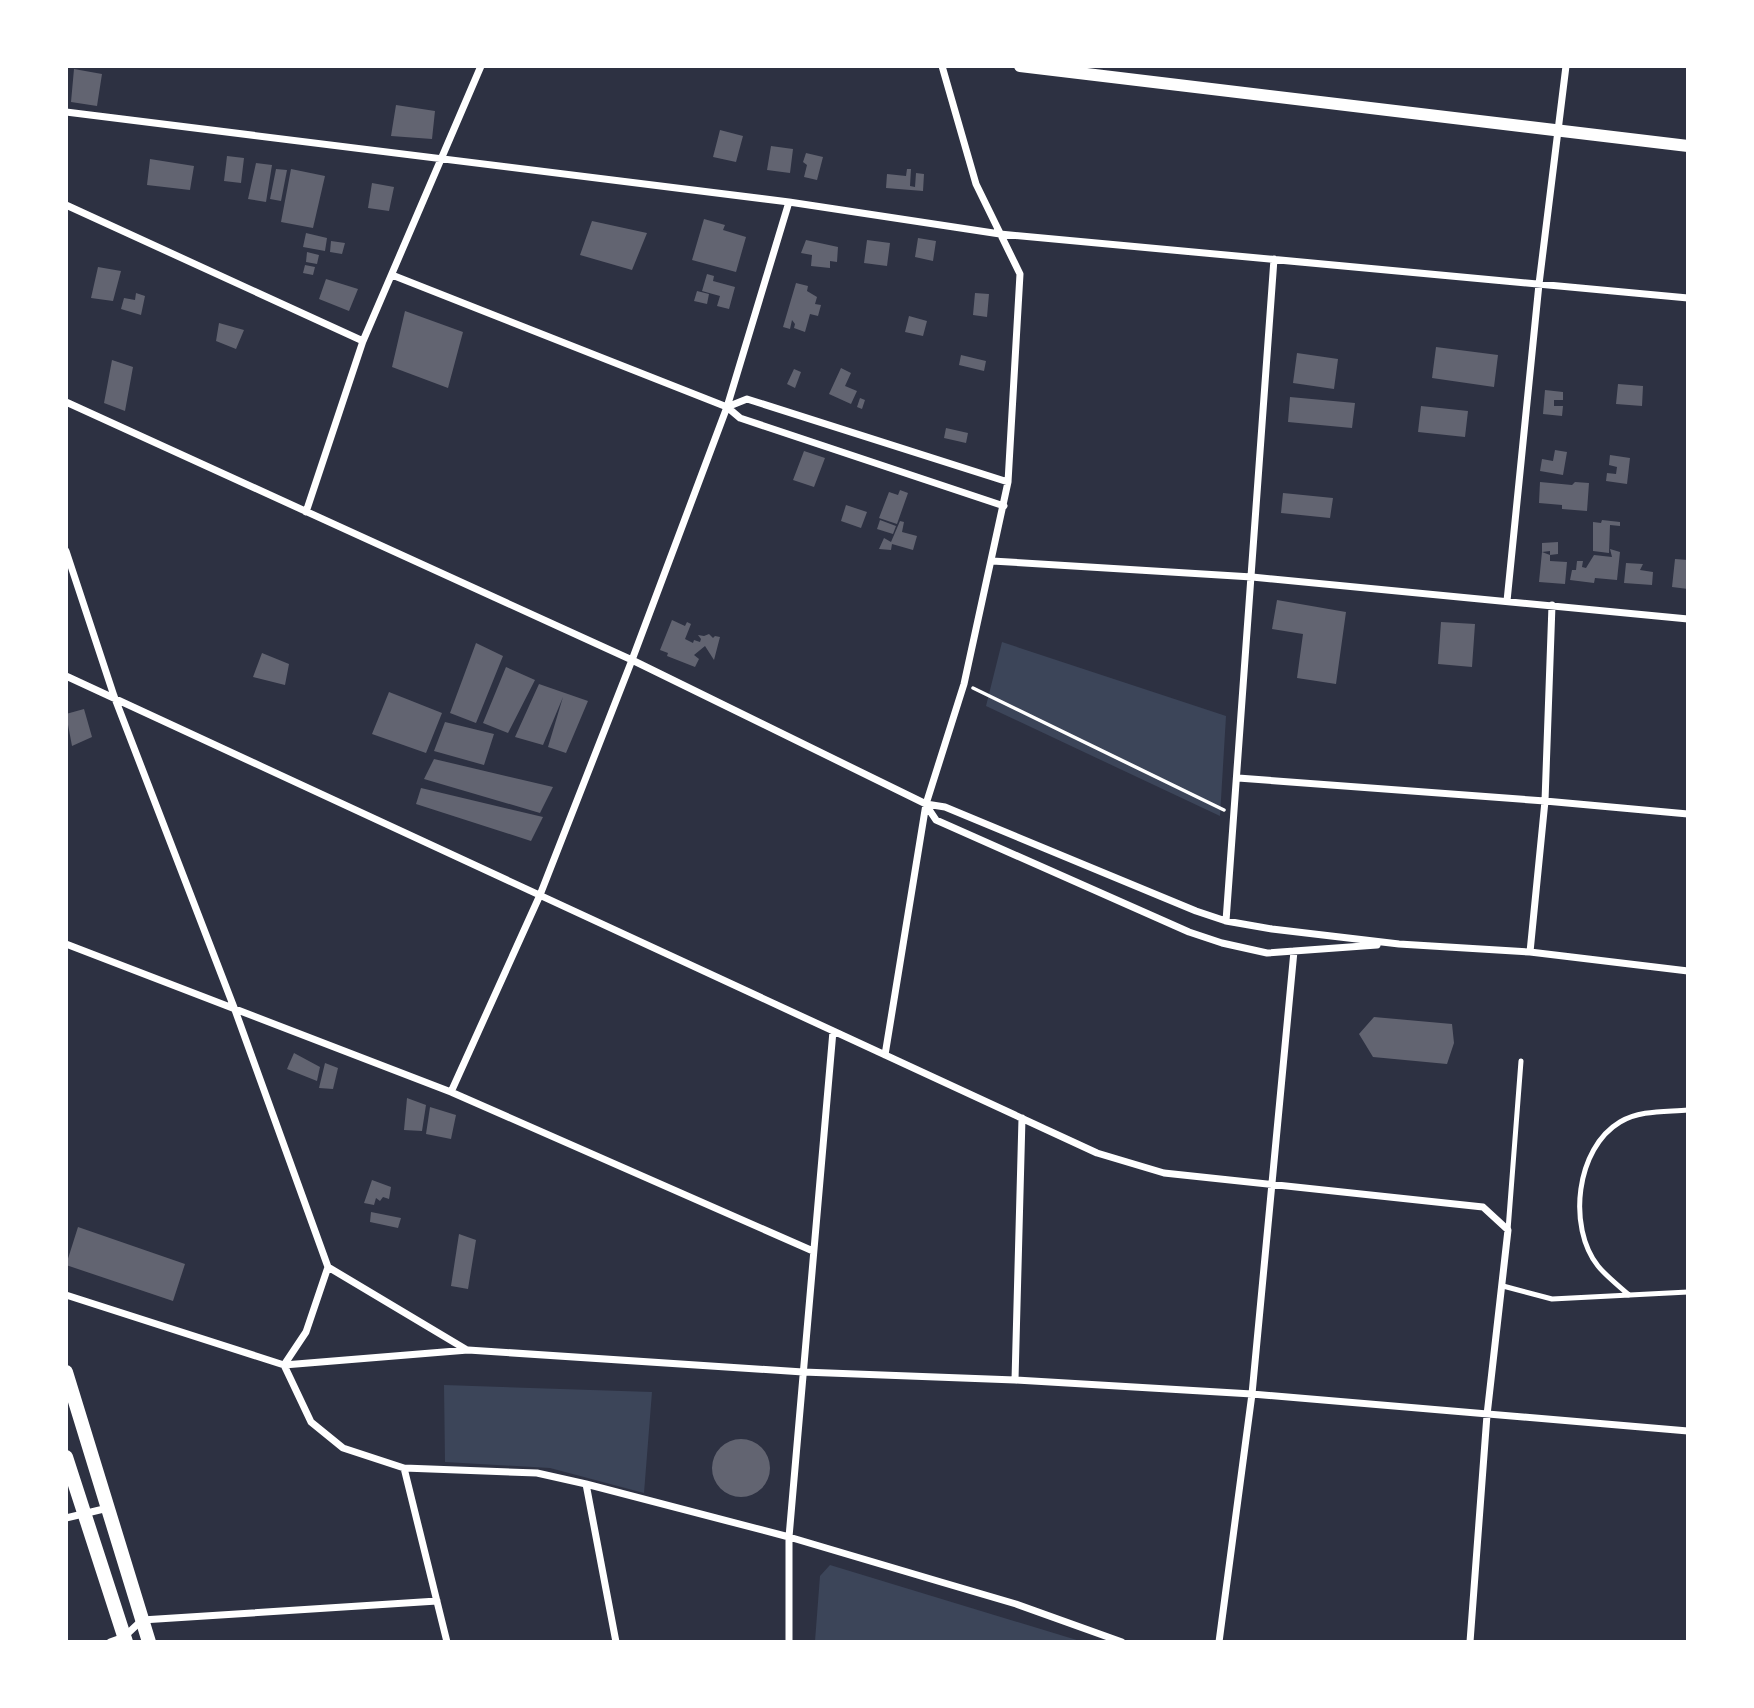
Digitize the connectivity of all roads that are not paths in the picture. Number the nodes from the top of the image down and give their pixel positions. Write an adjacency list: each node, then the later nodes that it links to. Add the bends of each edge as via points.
1 (481, 66): 8 (street)
2 (942, 66): 11 (street, via 976,184)
3 (1020, 66): 6 (street)
4 (1566, 66): 6 (street)
5 (66, 112): 8 (street)
6 (1558, 131): 7 (street); 14 (street)
7 (1688, 146)
8 (440, 159): 9 (street); 13 (street)
9 (789, 202): 11 (street); 18 (street)
10 (66, 205): 16 (street)
11 (1000, 233): 12 (street); 19 (street, via 1020,274)
12 (1274, 259): 14 (street); 24 (street)
13 (391, 275): 16 (street); 18 (street)
14 (1539, 284): 15 (street); 25 (street)
15 (1688, 298)
16 (363, 341): 21 (street)
17 (66, 402): 21 (street)
18 (727, 407): 19 (street, via 747,399); 20 (street, via 740,418); 28 (street)
19 (1008, 482): 20 (street)
20 (1004, 506): 23 (street)
21 (306, 512): 28 (street)
22 (66, 551): 30 (street)
23 (992, 561): 24 (street); 33 (street, via 964,684)
24 (1252, 577): 25 (street); 31 (street)
25 (1507, 601): 26 (street)
26 (1552, 606): 27 (street); 32 (street)
27 (1688, 618)
28 (632, 660): 33 (street); 35 (street)
29 (66, 676): 30 (street)
30 (114, 696): 35 (street); 42 (street)
31 (1238, 778): 32 (street); 36 (street)
32 (1545, 801): 34 (street); 40 (street)
33 (926, 804): 36 (street, via 945,807); 39 (street, via 936,820 1189,932 1266,953); 44 (street)
34 (1688, 814)
35 (540, 895): 43 (street); 46 (street)
36 (1226, 921): 38 (street)
37 (66, 944): 42 (street)
38 (1399, 944): 39 (street); 40 (street)
39 (1294, 951): 49 (street)
40 (1530, 952): 41 (street)
41 (1688, 971)
42 (235, 1010): 46 (street); 52 (street)
43 (833, 1031): 44 (street); 51 (street)
44 (884, 1055): 48 (street)
45 (1521, 1061): 50 (lane)
46 (451, 1092): 51 (street)
47 (1688, 1111): 56 (lane, via 1639,1114 1618,1122 1597,1144 1582,1179 1578,1210 1586,1244 1597,1265)
48 (1022, 1118): 49 (street, via 1097,1153 1164,1172); 61 (street)
49 (1271, 1183): 50 (street, via 1483,1207); 62 (street)
50 (1508, 1230): 53 (street)
51 (813, 1251): 59 (street)
52 (328, 1267): 57 (street); 58 (street, via 306,1332)
53 (1503, 1286): 56 (lane, via 1552,1299); 63 (street)
54 (1688, 1292): 56 (lane)
55 (66, 1295): 58 (street)
56 (1629, 1295)
57 (468, 1350): 58 (street); 59 (street)
58 (284, 1365): 66 (street, via 311,1422 343,1448)
59 (803, 1372): 61 (street); 71 (street)
60 (66, 1373): 68 (main road)
61 (1015, 1380): 62 (street)
62 (1252, 1394): 63 (street); 80 (street)
63 (1488, 1415): 64 (street); 81 (street)
64 (1688, 1431)
65 (66, 1457): 69 (main road)
66 (404, 1468): 67 (street, via 537,1473); 72 (street)
67 (586, 1484): 71 (street); 77 (street)
68 (108, 1508): 69 (street); 73 (main road)
69 (84, 1514): 70 (street); 74 (main road)
70 (66, 1518)
71 (789, 1537): 78 (street); 79 (street, via 1016,1604)
72 (437, 1601): 73 (street); 76 (street)
73 (142, 1620): 74 (street); 75 (main road)
74 (120, 1640)
75 (149, 1642)
76 (447, 1642)
77 (616, 1642)
78 (789, 1642)
79 (1122, 1642)
80 (1219, 1642)
81 (1470, 1642)

